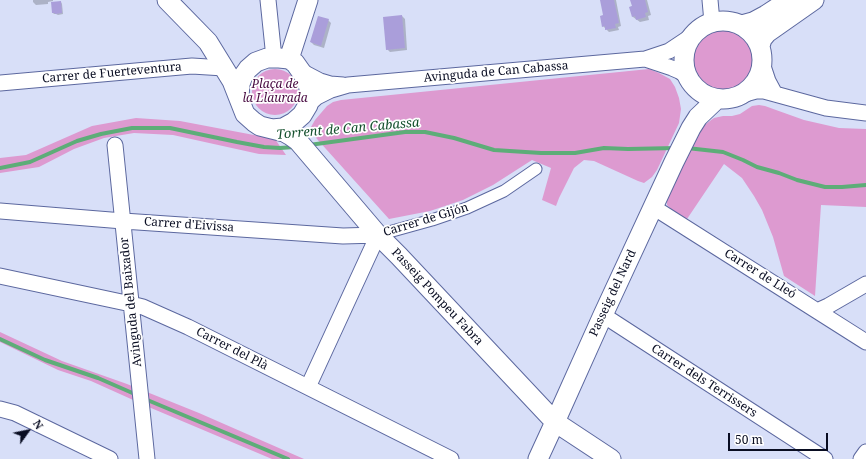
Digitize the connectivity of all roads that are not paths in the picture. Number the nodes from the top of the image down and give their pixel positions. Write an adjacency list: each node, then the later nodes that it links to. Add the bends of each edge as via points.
1 (167, 0): 10 (street)
2 (268, 0): 13 (street)
3 (308, 0): 13 (street)
4 (710, 0): 7 (street)
5 (788, 0): 8 (street, via 766,15)
6 (814, 0): 11 (street, via 767,33)
7 (712, 22): 8 (street, via 729,21); 9 (street)
8 (742, 25): 11 (street, via 750,31)
9 (690, 36): 12 (street, Avinguda de Can Cabassa, via 669,51); 16 (street, via 684,53 684,67)
10 (208, 42): 13 (street, via 223,55 244,64); 15 (street)
11 (760, 46): 14 (street)
12 (645, 59): 16 (street, Avinguda de Can Cabassa, via 679,71); 18 (street, Avinguda de Can Cabassa)
13 (280, 63): 18 (street, Avinguda de Can Cabassa, via 320,81); 21 (street, via 248,69 240,84); 23 (street, via 307,80 310,93)
14 (763, 66): 19 (street, via 755,84); 20 (street)
15 (224, 68): 17 (street, Carrer de Fuerteventura, via 192,66); 21 (street)
16 (691, 82): 22 (street, via 704,95); 25 (street, Passeig del Nard, via 696,98)
17 (0, 83)
18 (348, 86): 23 (street, Avinguda de Can Cabassa, via 331,90)
19 (745, 94): 20 (street, via 756,91); 22 (street, via 734,99)
20 (775, 94): 24 (street, via 826,108)
21 (239, 97): 26 (street, via 245,114 260,126)
22 (717, 99): 25 (street, Passeig del Nard, via 698,117)
23 (308, 105): 26 (street, via 294,122 283,128)
24 (866, 113)
25 (691, 128): 29 (street, Passeig del Nard)
26 (272, 129): 32 (street, Passeig Pompeu Fabra, via 284,132 302,146)
27 (115, 145): 31 (street, Avinguda del Baixador)
28 (536, 169): 32 (street, Carrer de Gijón, via 504,191 467,208)
29 (653, 207): 36 (street, Carrer de Lleó); 37 (street, Passeig del Nard)
30 (0, 211): 31 (street, Carrer d'Eivissa)
31 (123, 221): 32 (street, Carrer d'Eivissa, via 343,236); 35 (street, Avinguda del Baixador)
32 (378, 235): 39 (street, Carrer de Gijón); 41 (street, Passeig Pompeu Fabra)
33 (0, 276): 35 (street, Carrer del Plà)
34 (866, 284): 36 (street)
35 (131, 304): 39 (street, Carrer del Plà, via 188,327); 44 (street, Avinguda del Baixador)
36 (817, 311): 38 (street, Carrer de Lleó)
37 (603, 316): 41 (street, Passeig del Nard); 48 (street, Carrer dels Terrissers)
38 (866, 342)
39 (308, 387): 45 (street, Carrer del Plà)
40 (0, 409): 43 (street, via 15,413)
41 (555, 422): 46 (street, Passeig del Nard); 47 (street, Passeig Pompeu Fabra)
42 (866, 452): 49 (street)
43 (110, 459)
44 (147, 459)
45 (451, 459)
46 (538, 459)
47 (611, 459)
48 (825, 459)
49 (861, 459)

